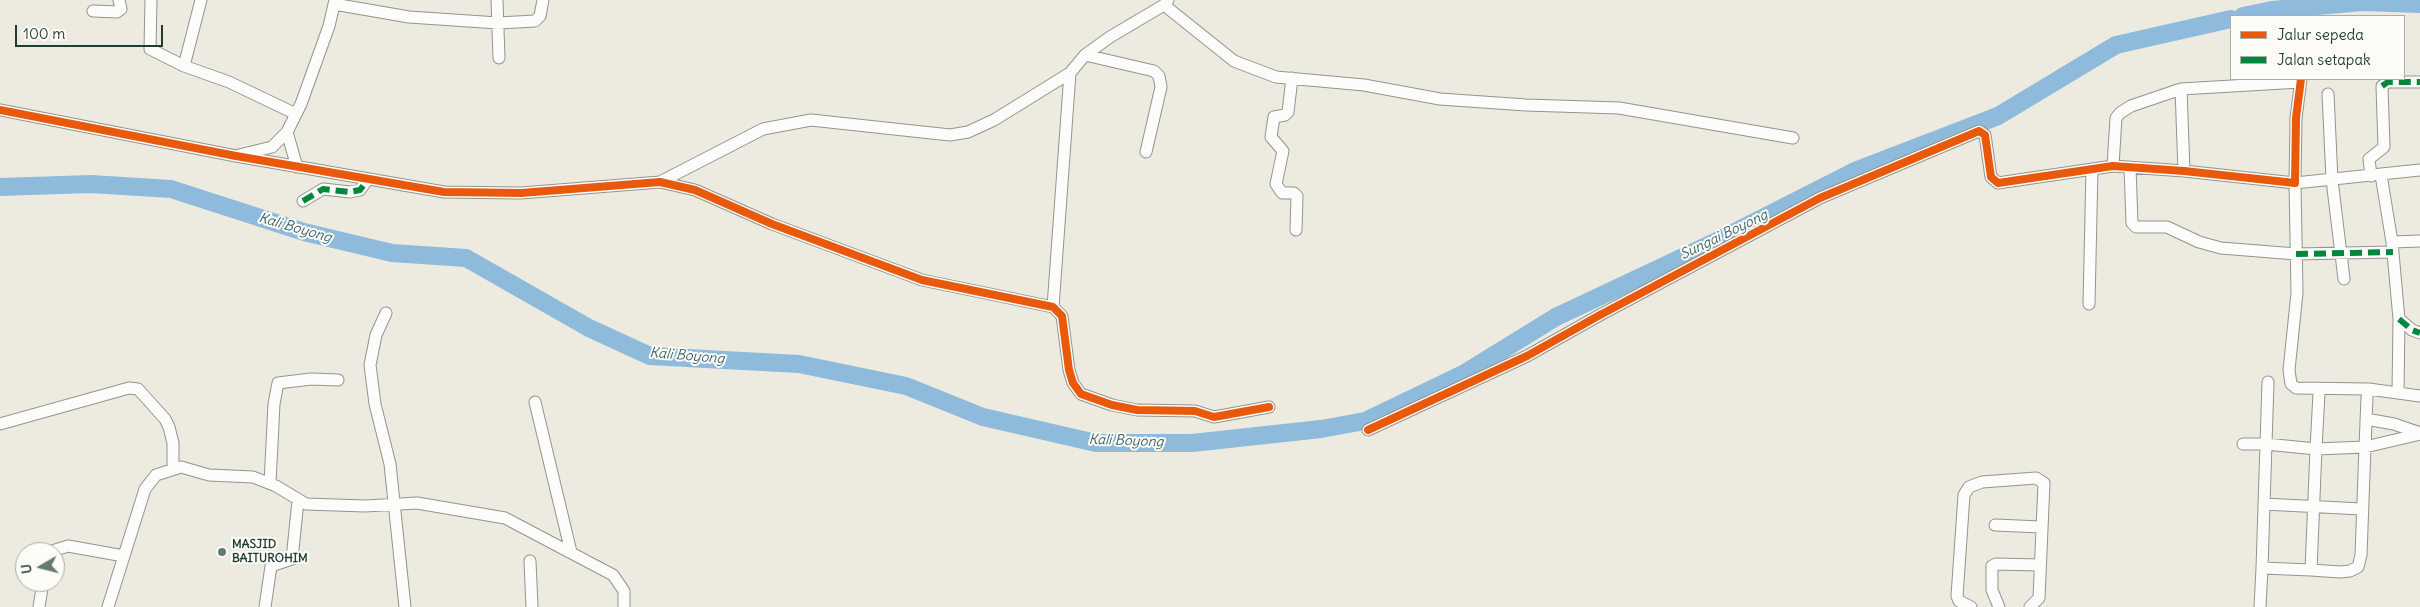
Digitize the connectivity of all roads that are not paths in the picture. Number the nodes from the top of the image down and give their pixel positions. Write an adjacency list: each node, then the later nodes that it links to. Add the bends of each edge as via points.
1 (119, 0): 8 (street, via 120,11)
2 (151, 0): 12 (street, via 150,49)
3 (202, 0): 12 (street)
4 (497, 0): 9 (street)
5 (543, 0): 9 (street, via 540,16 535,21)
6 (334, 2): 9 (street, via 409,17); 20 (street, via 329,26)
7 (1166, 2): 10 (street); 14 (street, via 1234,61 1276,76)
8 (93, 11)
9 (498, 23): 11 (street)
10 (1085, 55): 13 (street); 23 (street, via 1154,71 1159,76 1160,87)
11 (499, 58)
12 (184, 66): 20 (street, via 229,82)
13 (1070, 72): 34 (street, via 994,120 968,132 950,134 811,120 763,129); 44 (street)
14 (1292, 78): 22 (street, via 1364,84 1440,99 1526,106 1619,108); 37 (street, via 1288,112 1274,117 1271,137 1283,151 1276,184 1282,193 1297,196)
15 (2301, 80): 17 (street); 35 (street, via 2296,118)
16 (2420, 82): 31 (street, via 2388,82 2382,86 2385,142 2382,150 2370,159)
17 (2181, 89): 25 (street, via 2144,100 2120,113 2116,118); 30 (street)
18 (2328, 94): 33 (street)
19 (0, 110): 24 (street)
20 (296, 114): 21 (street)
21 (287, 132): 24 (street, via 272,147); 26 (street)
22 (1793, 138)
23 (1146, 152)
24 (236, 156): 26 (street)
25 (2113, 166): 27 (street); 28 (street)
26 (297, 167): 32 (street)
27 (2130, 168): 30 (street); 40 (street, via 2132,223 2136,227 2167,227 2221,248)
28 (2092, 170): 43 (street); 58 (street, via 1998,183 1991,177 1985,135 1979,131 1820,198 1528,356)
29 (2420, 170): 31 (street)
30 (2184, 171): 35 (street)
31 (2376, 175): 33 (street); 39 (street)
32 (368, 179): 34 (street, via 454,192 520,192); 36 (street, via 360,190 323,189)
33 (2332, 180): 35 (street); 41 (street)
34 (660, 182): 44 (street, via 695,190 772,224 922,280)
35 (2296, 183): 40 (street)
36 (303, 201)
37 (1296, 230)
38 (2420, 241): 39 (street)
39 (2392, 247): 41 (street); 46 (street)
40 (2296, 254): 41 (street); 51 (street, via 2296,317 2289,370 2291,384 2296,388 2369,389)
41 (2340, 254): 42 (street)
42 (2344, 279)
43 (2089, 304)
44 (1053, 307): 55 (street, via 1062,316 1069,370 1081,394 1138,410 1195,411 1214,417)
45 (386, 313): 67 (street, via 376,335 370,365 375,404 390,464)
46 (2399, 319): 47 (street); 51 (street)
47 (2420, 333)
48 (338, 380): 65 (street, via 278,383)
49 (2268, 382): 61 (street)
50 (2319, 393): 63 (street)
51 (2398, 393): 53 (street)
52 (2367, 396): 56 (street)
53 (2420, 396)
54 (535, 402): 74 (street)
55 (1269, 406)
56 (2366, 418): 59 (street); 62 (street)
57 (0, 424): 64 (street, via 129,388 138,389 169,427)
58 (1368, 430)
59 (2420, 434): 62 (street)
60 (2242, 444): 61 (street)
61 (2266, 444): 63 (street); 68 (street)
62 (2365, 447): 63 (street); 70 (street)
63 (2316, 449): 69 (street)
64 (173, 469): 65 (street, via 181,467); 75 (street, via 156,475 145,489)
65 (270, 483): 66 (street)
66 (298, 501): 67 (street, via 324,506); 83 (street, via 292,559 270,566)
67 (394, 503): 74 (street, via 417,503 504,518); 84 (street)
68 (2264, 504): 69 (street); 78 (street)
69 (2313, 506): 70 (street); 79 (street)
70 (2361, 509): 79 (street, via 2358,567 2340,572)
71 (1995, 525): 72 (street)
72 (2041, 527): 77 (street); 87 (street, via 2044,483 2041,479 1982,482 1969,486 1964,496 1957,596 1958,602)
73 (65, 547): 75 (street)
74 (571, 552): 86 (street, via 614,575 624,591)
75 (124, 556): 82 (street)
76 (530, 561): 85 (street)
77 (2040, 565): 88 (street, via 1992,566 1992,590); 89 (street, via 2039,598)
78 (2262, 568): 79 (street); 90 (street)
79 (2311, 570)
80 (41, 592): 81 (street)
81 (39, 607)
82 (108, 607)
83 (265, 607)
84 (406, 607)
85 (532, 607)
86 (624, 607)
87 (1971, 607)
88 (2000, 607)
89 (2030, 607)
90 (2260, 607)

